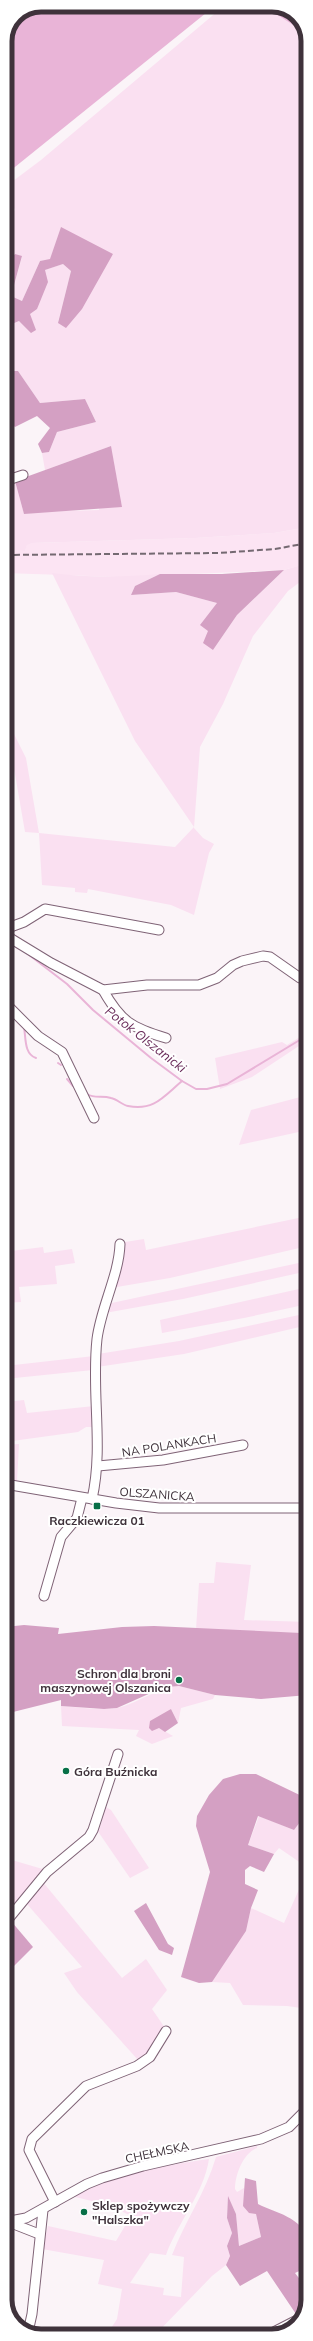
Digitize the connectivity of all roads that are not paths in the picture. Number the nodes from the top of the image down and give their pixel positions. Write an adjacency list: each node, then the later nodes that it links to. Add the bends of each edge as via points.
1 (23, 475): 2 (street)
2 (12, 479)
3 (12, 926): 4 (street, via 24,922 44,909 49,909)
4 (159, 930)
5 (12, 938): 7 (street)
6 (300, 978): 7 (street, via 270,957 263,956 233,965 217,978 199,985 147,985)
7 (103, 990): 9 (street, via 114,1009 134,1027)
8 (12, 1010): 10 (street, via 38,1036 62,1052)
9 (166, 1038)
10 (94, 1118)
11 (120, 1244): 13 (street, via 120,1258 108,1294 98,1338 94,1388 98,1424)
12 (243, 1445): 13 (street, NA POLANKACH, via 163,1460)
13 (98, 1466): 16 (street)
14 (12, 1485): 15 (street, OLSZANICKA)
15 (82, 1498): 16 (street, OLSZANICKA); 18 (street, via 77,1518 62,1537)
16 (92, 1500): 17 (street, OLSZANICKA, via 177,1509)
17 (301, 1508)
18 (44, 1596)
19 (118, 1754): 20 (street, via 96,1825 89,1837 47,1872)
20 (12, 1914)
21 (166, 2031): 23 (street, via 150,2057 137,2066 86,2086 32,2139 29,2150)
22 (301, 2115): 23 (street, CHEŁMSKA, via 289,2127 261,2139 121,2172 87,2184)
23 (55, 2202): 24 (street, CHEŁMSKA)
24 (43, 2210): 25 (street, CHEŁMSKA); 27 (street)
25 (12, 2222)
26 (12, 2224): 27 (street)
27 (39, 2234): 28 (street, via 37,2276)
28 (29, 2326)

